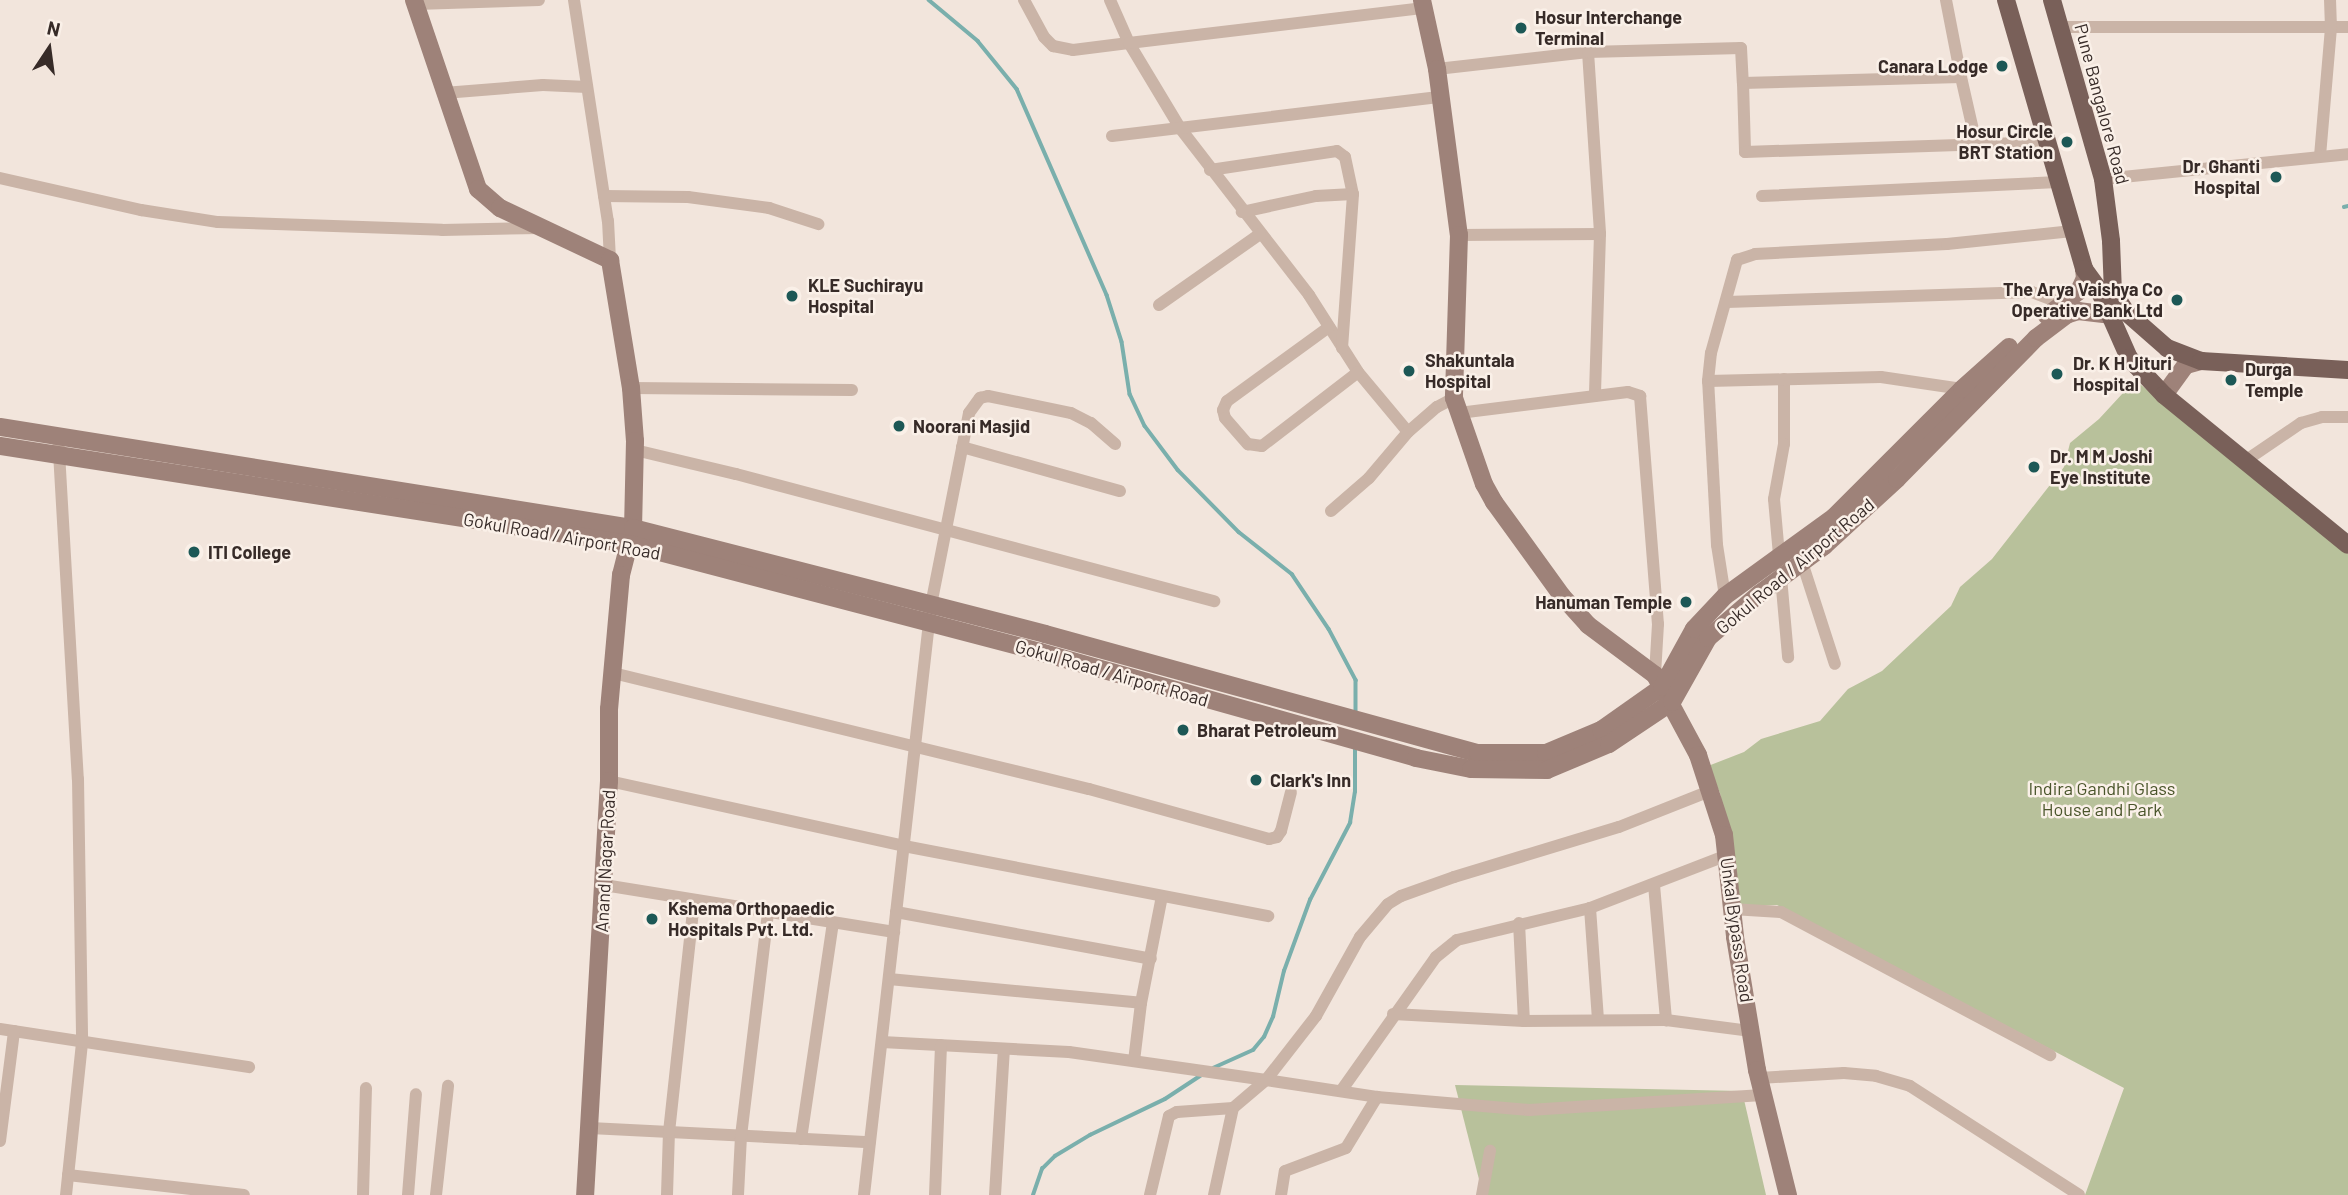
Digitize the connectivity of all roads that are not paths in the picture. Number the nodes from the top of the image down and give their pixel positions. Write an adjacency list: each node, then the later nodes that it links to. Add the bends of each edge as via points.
1 (540, 0): 9 (street)
2 (574, 0): 19 (street)
3 (1024, 0): 14 (street, via 1053,46 1073,50)
4 (1110, 0): 14 (street)
5 (1946, 0): 17 (street)
6 (2006, 0): 24 (main road, Pune Bangalore Road)
7 (2052, 0): 11 (main road, Pune Bangalore Road)
8 (2330, 0): 13 (street)
9 (415, 2): 20 (main road)
10 (1423, 4): 14 (street); 16 (main road)
11 (2060, 27): 13 (street); 30 (main road, Pune Bangalore Road)
12 (2348, 27): 13 (street)
13 (2331, 28): 27 (street)
14 (1129, 43): 22 (street)
15 (1588, 52): 16 (street); 18 (street, via 1741,48); 39 (street)
16 (1437, 69): 21 (main road)
17 (1961, 77): 18 (street); 25 (street)
18 (1743, 83): 25 (street, via 1745,152)
19 (587, 87): 20 (street, via 543,85); 33 (street)
20 (444, 93): 37 (main road, via 478,189 500,208)
21 (1441, 97): 22 (street); 41 (main road)
22 (1180, 128): 23 (street); 28 (street)
23 (1112, 135)
24 (2046, 142): 25 (street); 31 (main road, Pune Bangalore Road)
25 (1976, 144)
26 (2348, 154): 27 (street)
27 (2320, 156): 30 (street)
28 (1210, 170): 32 (street, via 1337,151 1345,157); 35 (street)
29 (0, 178): 37 (street, via 129,208 218,222 442,230)
30 (2103, 179): 44 (main road, Pune Bangalore Road, via 2111,241)
31 (2058, 182): 34 (street); 38 (main road, Pune Bangalore Road)
32 (1353, 194): 35 (street, via 1316,196); 50 (street)
33 (604, 196): 36 (street, via 688,197 769,208); 42 (street)
34 (1762, 196)
35 (1242, 212): 40 (street)
36 (818, 224)
37 (544, 228): 42 (main road)
38 (2072, 230): 43 (main road, Pune Bangalore Road); 45 (street, via 1947,244 1745,256 1734,267)
39 (1600, 233): 41 (street); 60 (street)
40 (1260, 234): 46 (street); 49 (street)
41 (1459, 235): 61 (main road)
42 (610, 260): 56 (main road, Anand Nagar Road)
43 (2084, 270): 44 (main road, Pune Bangalore Road); 47 (main road, Gokul Road / Airport Road, via 2083,285)
44 (2106, 291): 47 (main road, Gokul Road / Airport Road); 48 (main road, Pune Bangalore Road); 51 (main road, Pune Bangalore Road, via 2152,337 2174,352)
45 (1727, 302): 47 (street, via 2032,292); 55 (street, via 1711,353)
46 (1160, 305)
47 (2058, 313): 48 (main road); 57 (main road, Gokul Road / Airport Road); 78 (main road, Gokul Road / Airport Road, via 1897,479)
48 (2110, 315): 59 (main road, Pune Bangalore Road, via 2129,358)
49 (1329, 327): 50 (street); 53 (street, via 1227,401 1225,418 1248,444 1262,446)
50 (1342, 348): 53 (street)
51 (2201, 361): 52 (main road, Pune Bangalore Road); 59 (main road, via 2186,365)
52 (2348, 370)
53 (1357, 372): 64 (street)
54 (1784, 379): 55 (street); 57 (street, via 1881,377); 77 (street, via 1784,444 1774,499)
55 (1708, 381): 80 (street, via 1717,545)
56 (631, 388): 58 (street); 69 (main road, Anand Nagar Road)
57 (1962, 389): 77 (main road, Gokul Road / Airport Road, via 1843,509)
58 (852, 390)
59 (2164, 395): 71 (main road, Pune Bangalore Road)
60 (1595, 396): 61 (street); 87 (street, via 1635,393 1643,402)
61 (1457, 405): 64 (street, via 1437,407); 87 (main road, via 1483,484 1562,596 1588,625)
62 (2348, 417): 71 (street, via 2322,417 2295,425)
63 (0, 427): 65 (main road, Gokul Road / Airport Road)
64 (1408, 432): 73 (street, via 1369,478)
65 (58, 435): 70 (street); 75 (main road, Gokul Road / Airport Road)
66 (1115, 444): 68 (street, via 1071,413 988,396 973,404)
67 (0, 446): 70 (main road, Gokul Road / Airport Road)
68 (962, 447): 72 (street); 74 (street)
69 (635, 450): 74 (street); 75 (main road, Anand Nagar Road)
70 (59, 453): 75 (main road, Gokul Road / Airport Road); 118 (street, via 78,779)
71 (2245, 461): 76 (main road, Pune Bangalore Road)
72 (1120, 491)
73 (1331, 511)
74 (945, 529): 81 (street); 82 (street)
75 (631, 536): 82 (main road, Gokul Road / Airport Road); 83 (main road, Gokul Road / Airport Road); 86 (main road, Anand Nagar Road, via 621,575)
76 (2348, 545)
77 (1780, 558): 79 (street); 80 (main road, Gokul Road / Airport Road)
78 (1802, 562): 79 (main road, Gokul Road / Airport Road); 85 (street)
79 (1782, 577): 84 (street); 87 (main road, Gokul Road / Airport Road, via 1708,638)
80 (1725, 596): 87 (main road, Gokul Road / Airport Road, via 1694,629)
81 (1214, 601)
82 (931, 605): 83 (street); 89 (main road, Gokul Road / Airport Road, via 1421,738)
83 (929, 623): 88 (street); 89 (main road, Gokul Road / Airport Road, via 1416,758)
84 (1788, 657)
85 (1835, 664)
86 (612, 673): 88 (street); 90 (main road, Anand Nagar Road)
87 (1663, 688): 89 (main road, Gokul Road / Airport Road, via 1601,730 1546,753); 92 (main road, Unkal Bypass Road, via 1698,755)
88 (915, 747): 91 (street, via 1269,839 1281,831); 93 (street)
89 (1477, 761)
90 (609, 781): 93 (street); 95 (main road, Anand Nagar Road)
91 (1291, 792)
92 (1710, 792): 94 (main road, Unkal Bypass Road); 124 (street, via 1619,827 1445,880 1388,904 1360,937 1316,1016)
93 (904, 846): 97 (street); 102 (street)
94 (1727, 855): 96 (street); 100 (main road, Unkal Bypass Road)
95 (604, 885): 98 (street); 132 (main road, Anand Nagar Road)
96 (1654, 885): 99 (street); 112 (street)
97 (1162, 896): 103 (street); 107 (street)
98 (694, 900): 101 (street); 133 (street)
99 (1590, 908): 105 (street); 111 (street)
100 (1732, 909): 116 (main road, Unkal Bypass Road); 121 (street, via 1781,912)
101 (768, 912): 104 (street); 134 (street)
102 (896, 912): 106 (street); 107 (street)
103 (1268, 916)
104 (833, 923): 106 (street); 135 (street)
105 (1519, 923): 110 (street, via 1447,947); 113 (street)
106 (894, 932): 108 (street)
107 (1151, 959): 109 (street)
108 (889, 979): 109 (street); 117 (street)
109 (1141, 1003): 122 (street)
110 (1393, 1014): 113 (street); 128 (street)
111 (1598, 1020): 112 (street); 113 (street)
112 (1666, 1020): 116 (street)
113 (1524, 1021)
114 (0, 1029): 115 (street)
115 (13, 1031): 118 (street); 136 (street)
116 (1751, 1031): 126 (main road, Unkal Bypass Road)
117 (882, 1042): 119 (street); 137 (street)
118 (82, 1043): 123 (street); 139 (street)
119 (942, 1045): 120 (street); 149 (street)
120 (1004, 1049): 122 (street); 150 (street)
121 (2050, 1055)
122 (1134, 1061): 124 (street)
123 (248, 1067)
124 (1266, 1080): 128 (street); 131 (street)
125 (448, 1086): 144 (street)
126 (1761, 1086): 130 (street, via 1545,1110); 155 (main road, Unkal Bypass Road); 156 (street, via 1844,1073 1910,1086)
127 (366, 1088): 142 (street)
128 (1341, 1091): 130 (street)
129 (416, 1094): 143 (street)
130 (1377, 1097): 153 (street, via 1346,1148 1285,1171)
131 (1233, 1108): 151 (street, via 1169,1116); 152 (street)
132 (590, 1128): 133 (street); 145 (main road, Anand Nagar Road)
133 (669, 1132): 134 (street); 146 (street)
134 (741, 1136): 135 (street); 147 (street)
135 (801, 1139): 137 (street)
136 (0, 1140)
137 (870, 1142): 148 (street)
138 (1490, 1151): 154 (street)
139 (68, 1175): 140 (street); 141 (street)
140 (66, 1195)
141 (244, 1195)
142 (363, 1195)
143 (408, 1195)
144 (436, 1195)
145 (584, 1195)
146 (667, 1195)
147 (738, 1195)
148 (864, 1195)
149 (935, 1195)
150 (995, 1195)
151 (1150, 1195)
152 (1214, 1195)
153 (1281, 1195)
154 (1482, 1195)
155 (1787, 1195)
156 (2079, 1195)

